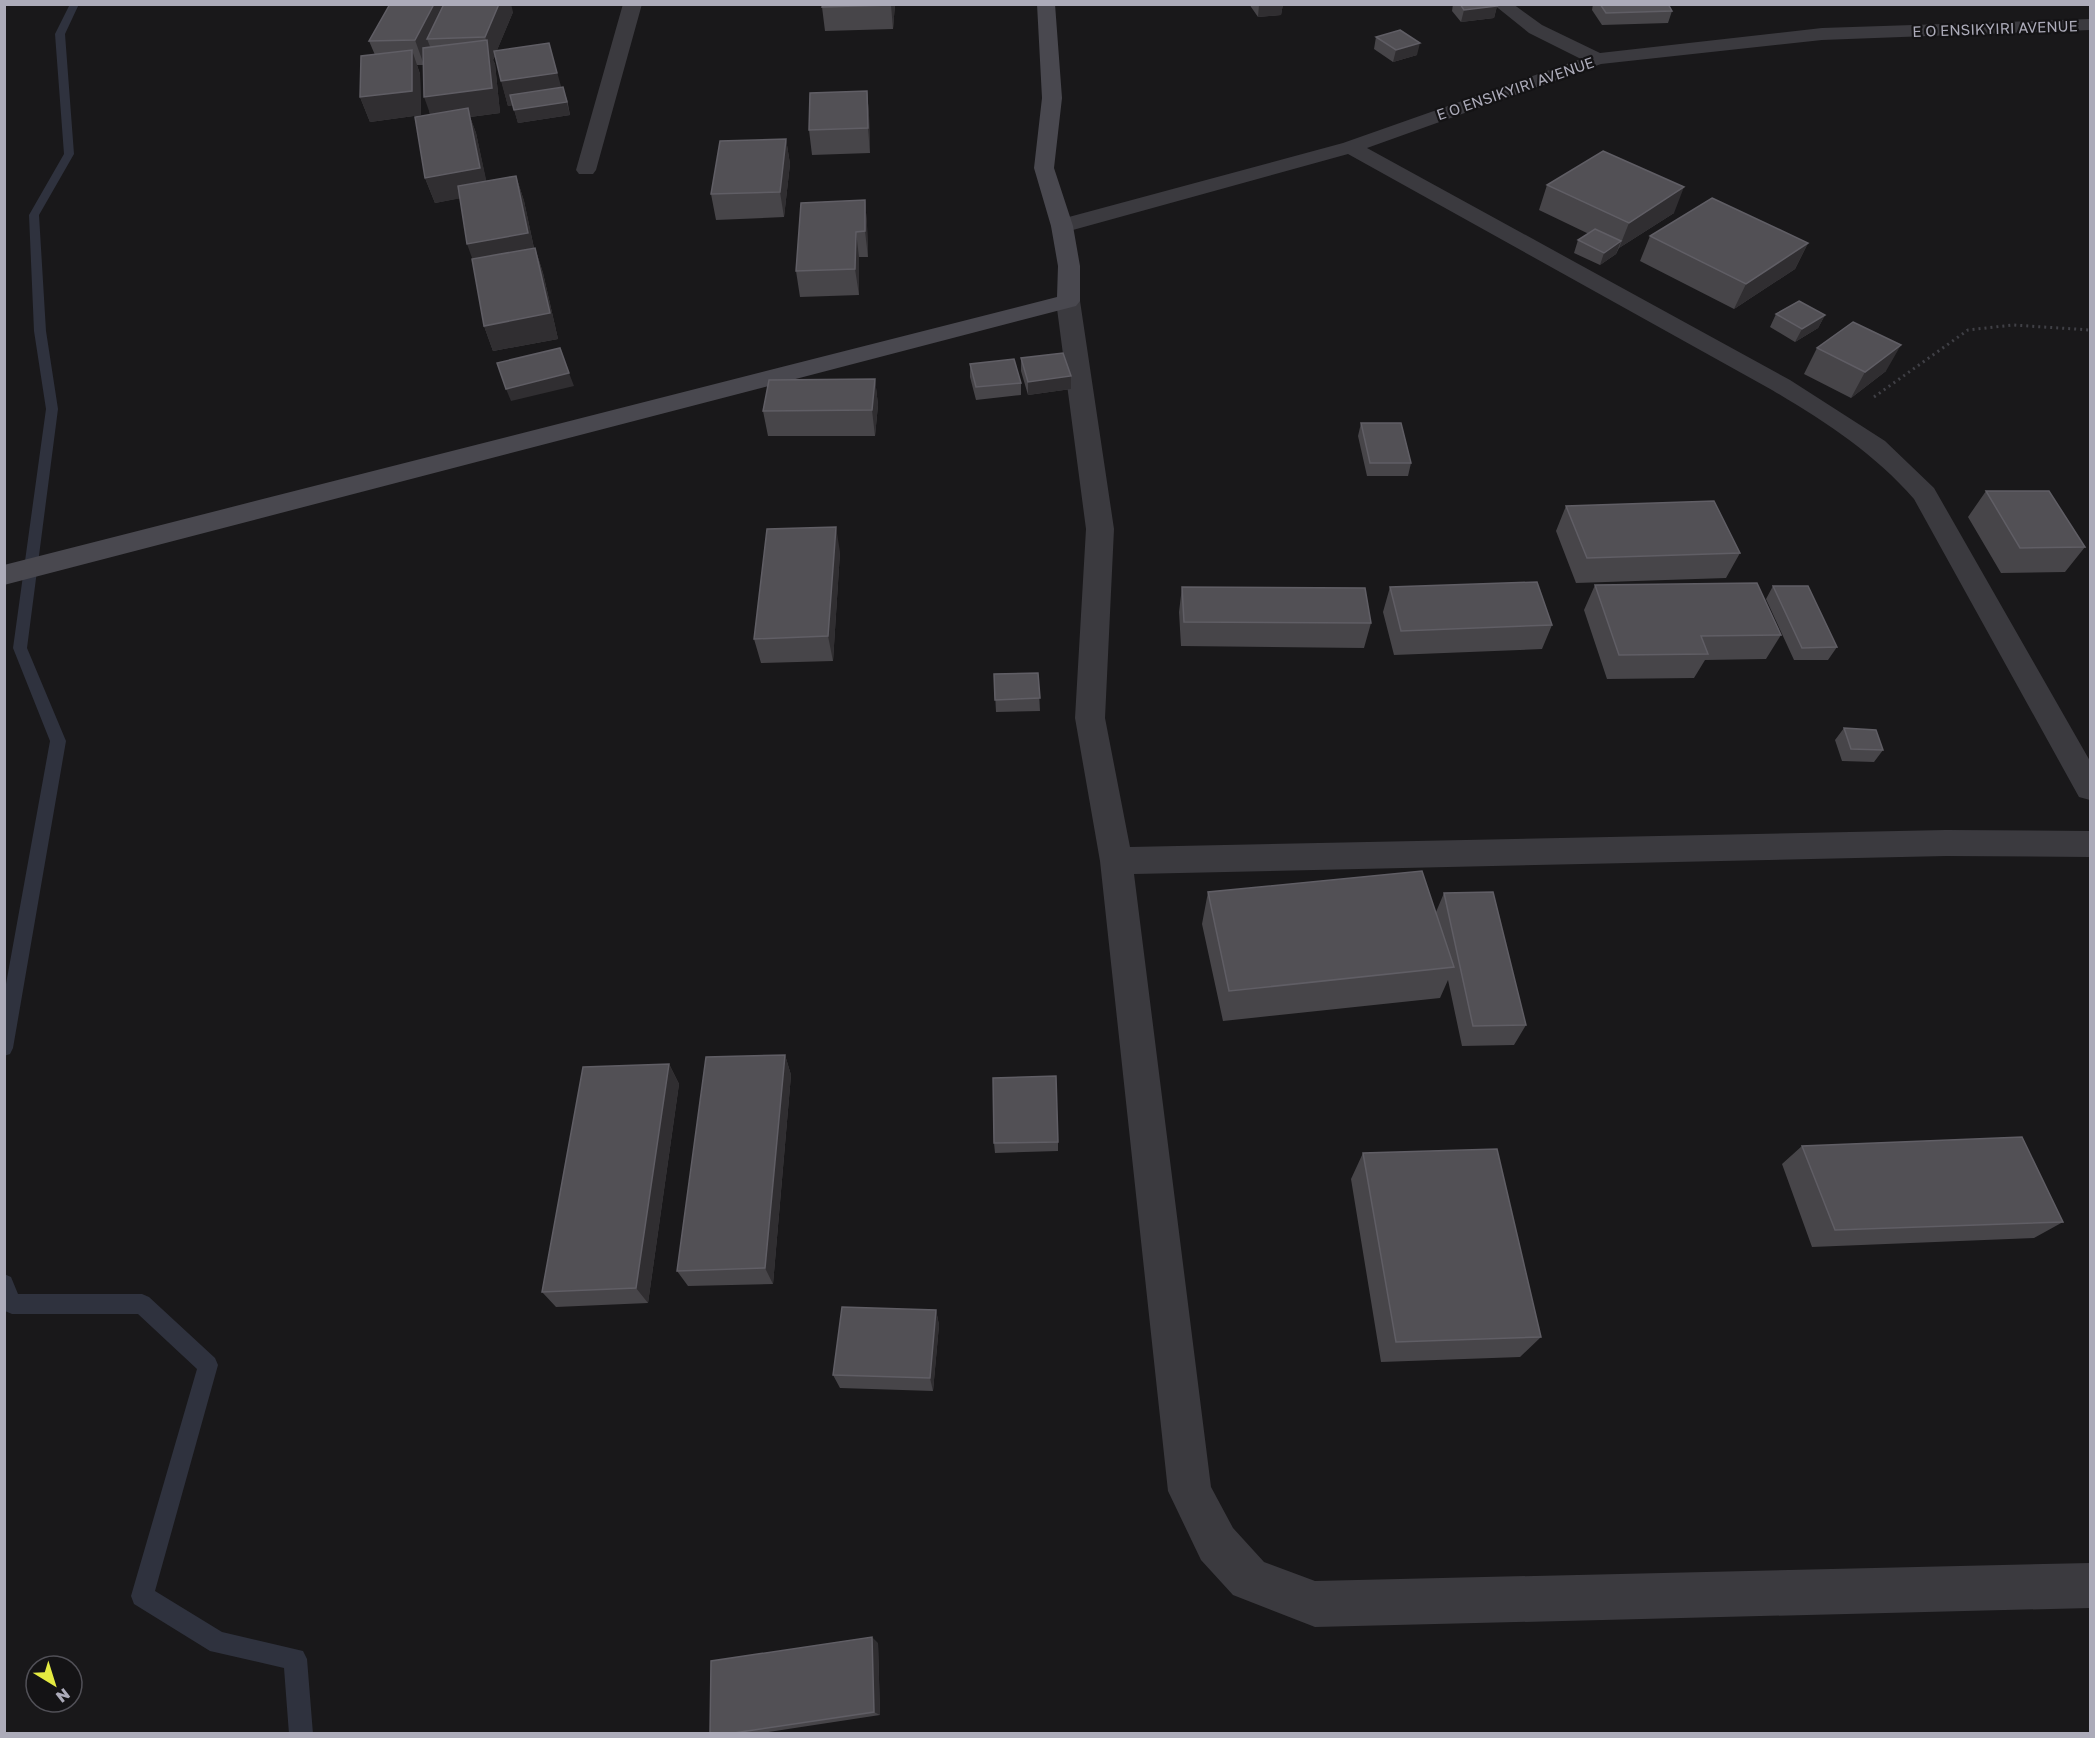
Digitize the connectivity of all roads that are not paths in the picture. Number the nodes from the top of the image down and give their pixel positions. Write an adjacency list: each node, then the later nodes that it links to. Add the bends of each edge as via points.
1 (633, 4): 7 (street)
2 (1046, 4): 8 (street, via 1052,98 1044,168)
3 (1502, 4): 5 (street, via 1537,31)
4 (2091, 24): 5 (street, E O ENSIKYIRI AVENUE, via 1822,34)
5 (1598, 59): 6 (street, E O ENSIKYIRI AVENUE)
6 (1350, 147): 8 (street, E O ENSIKYIRI AVENUE); 11 (street, via 1842,421 1902,467 1925,494)
7 (586, 170)
8 (1062, 226): 9 (street, via 1069,266)
9 (1068, 301): 10 (street); 13 (street, via 1100,529 1090,718)
10 (4, 575)
11 (2091, 788)
12 (2091, 844): 13 (street, via 1946,843)
13 (1116, 861): 14 (street, via 1190,1491 1218,1544 1249,1580 1315,1604)
14 (2091, 1586)

